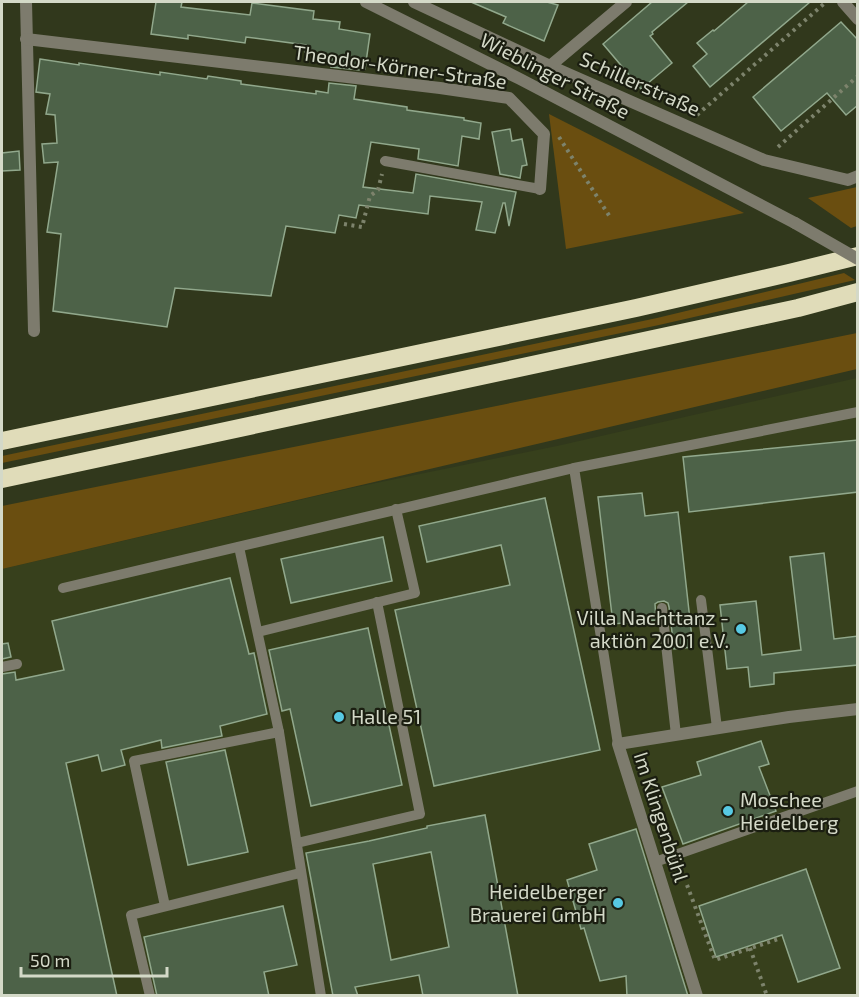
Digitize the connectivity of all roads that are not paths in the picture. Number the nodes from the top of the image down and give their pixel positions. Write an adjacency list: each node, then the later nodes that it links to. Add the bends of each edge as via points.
1 (26, 2): 7 (street)
2 (366, 2): 12 (street, Wieblinger Straße, bridge)
3 (414, 2): 8 (street, Schillerstraße)
4 (626, 2): 8 (street)
5 (843, 2): 6 (street)
6 (858, 19)
7 (26, 39): 11 (street, Theodor-Körner-Straße, via 509,98 544,134); 14 (street)
8 (550, 66): 10 (street, Schillerstraße, via 764,160 848,180)
9 (385, 161): 11 (lane)
10 (858, 176)
11 (540, 189)
12 (858, 257): 16 (highway, via 636,308)
13 (858, 292): 18 (highway, via 798,309)
14 (34, 331)
15 (858, 412): 17 (lane)
16 (2, 441)
17 (574, 468): 19 (lane); 32 (lane)
18 (2, 479)
19 (396, 509): 20 (lane); 23 (lane, via 415,592)
20 (239, 547): 21 (lane); 25 (lane)
21 (63, 588)
22 (701, 600): 29 (lane)
23 (377, 602): 25 (lane); 34 (lane, via 420,814)
24 (662, 608): 31 (lane)
25 (258, 632): 30 (lane)
26 (17, 664): 27 (lane)
27 (2, 667)
28 (858, 709): 29 (street, Im Klingenbühl)
29 (717, 728): 31 (street, Im Klingenbühl)
30 (279, 732): 34 (lane); 37 (lane, via 134,761)
31 (676, 735): 32 (street, Im Klingenbühl)
32 (618, 744): 35 (street, Im Klingenbühl)
33 (858, 791): 35 (lane)
34 (297, 843): 36 (lane)
35 (655, 862): 40 (street, Im Klingenbühl)
36 (300, 873): 37 (lane); 39 (lane)
37 (165, 906): 38 (lane, via 131,915)
38 (150, 996)
39 (321, 996)
40 (697, 996)

